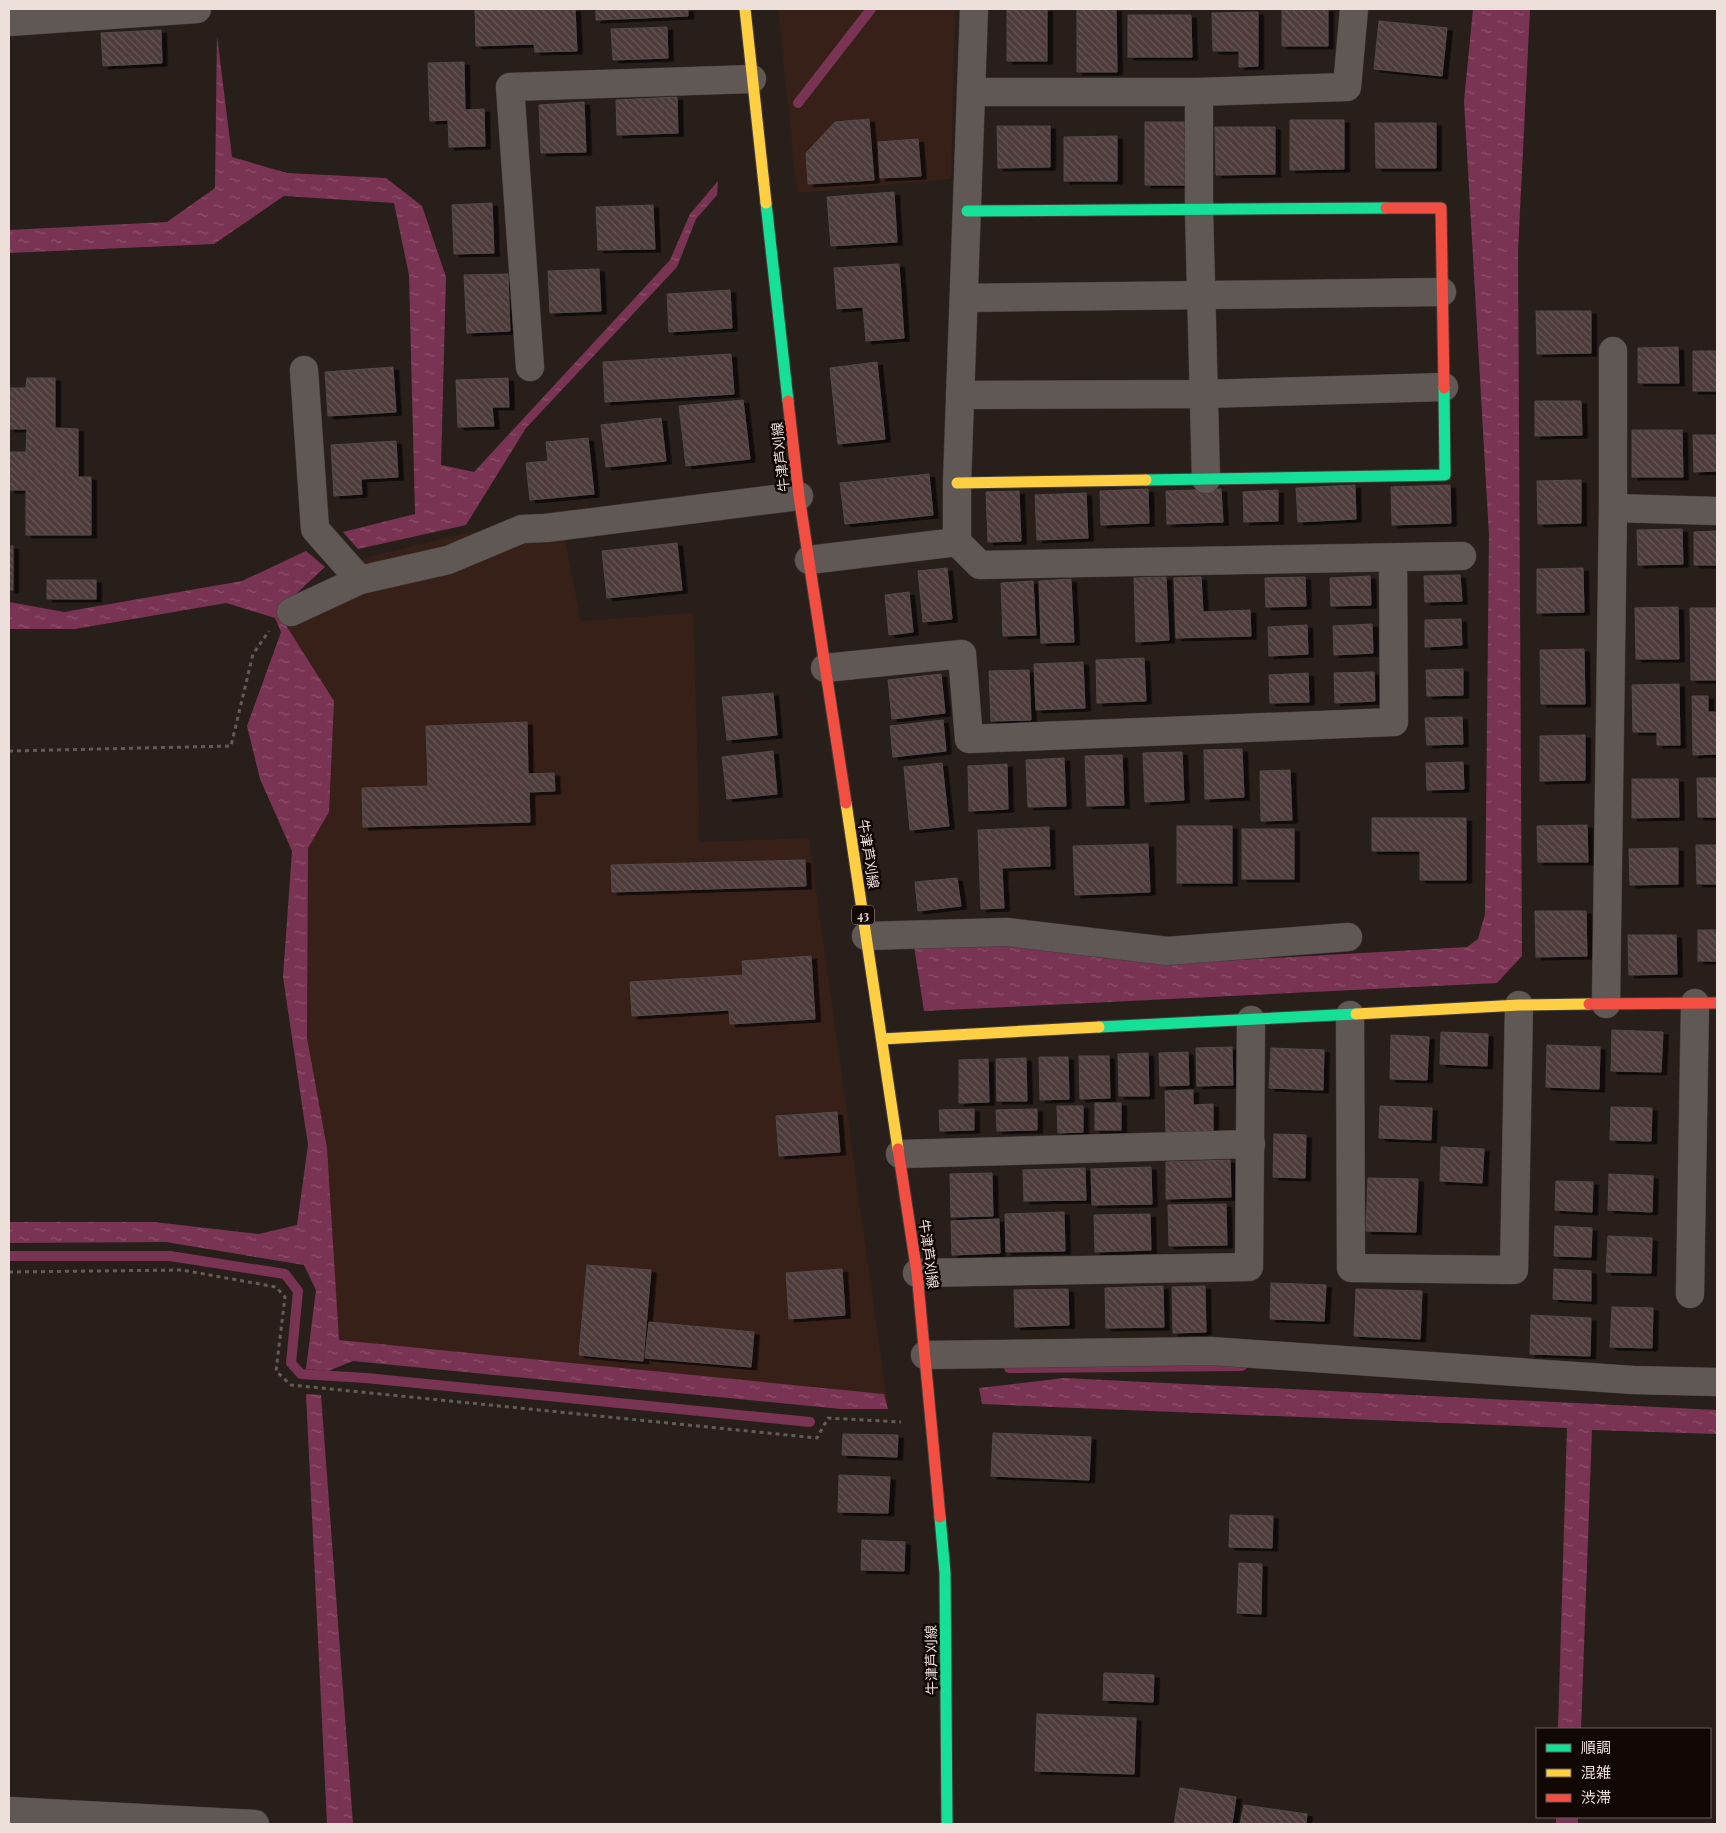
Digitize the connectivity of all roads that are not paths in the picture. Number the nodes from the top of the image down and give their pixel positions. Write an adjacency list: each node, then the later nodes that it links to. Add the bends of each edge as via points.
1 (189, 9): 2 (street); 6 (street)
2 (198, 9)
3 (745, 9): 7 (street, 牛津芦刈線 / 43)
4 (974, 9): 8 (street)
5 (1354, 9): 9 (street, via 1347,87)
6 (9, 22)
7 (752, 78): 16 (street, via 510,87); 23 (street, 牛津芦刈線 / 43)
8 (971, 92): 9 (street); 11 (street)
9 (1199, 92): 10 (street)
10 (1200, 210): 11 (street); 12 (street, via 1441,208); 13 (street)
11 (967, 211): 14 (street)
12 (1442, 292): 13 (street); 18 (street)
13 (1202, 295): 14 (street); 19 (street)
14 (964, 298): 20 (street)
15 (1613, 351): 24 (street)
16 (530, 367)
17 (304, 370): 30 (street, via 315,530)
18 (1444, 387): 19 (street); 21 (street, via 1445,475)
19 (1204, 394): 20 (street); 21 (street)
20 (960, 396): 22 (street)
21 (1206, 479): 22 (street)
22 (957, 483): 26 (street)
23 (799, 496): 29 (street, 牛津芦刈線 / 43); 30 (street, via 522,529 448,560)
24 (1613, 508): 25 (street); 36 (street)
25 (1717, 511)
26 (957, 542): 28 (street, via 980,565); 29 (street)
27 (1462, 556): 28 (street)
28 (1393, 558): 32 (street, via 1394,722 969,739 962,654)
29 (809, 560): 32 (street, 牛津芦刈線 / 43)
30 (360, 580): 31 (street)
31 (291, 612)
32 (825, 668): 33 (street, 牛津芦刈線 / 43)
33 (866, 936): 34 (street, via 1006,932 1167,950); 40 (street, 牛津芦刈線 / 43)
34 (1348, 937)
35 (1706, 1003): 36 (street); 44 (street)
36 (1606, 1004): 37 (street)
37 (1519, 1005): 38 (street); 38 (street, via 1514,1270 1351,1268)
38 (1350, 1014): 39 (street)
39 (1251, 1020): 40 (street); 41 (street)
40 (882, 1039): 42 (street, 牛津芦刈線 / 43)
41 (1251, 1144): 42 (street); 43 (street, via 1249,1267)
42 (900, 1154): 43 (street, 牛津芦刈線 / 43)
43 (917, 1272): 45 (street, 牛津芦刈線 / 43)
44 (1690, 1294)
45 (925, 1355): 46 (street, via 1211,1351 1633,1380); 49 (street, 牛津芦刈線 / 43, via 945,1573)
46 (1717, 1382)
47 (9, 1811): 48 (street)
48 (255, 1824)
49 (947, 1824)

